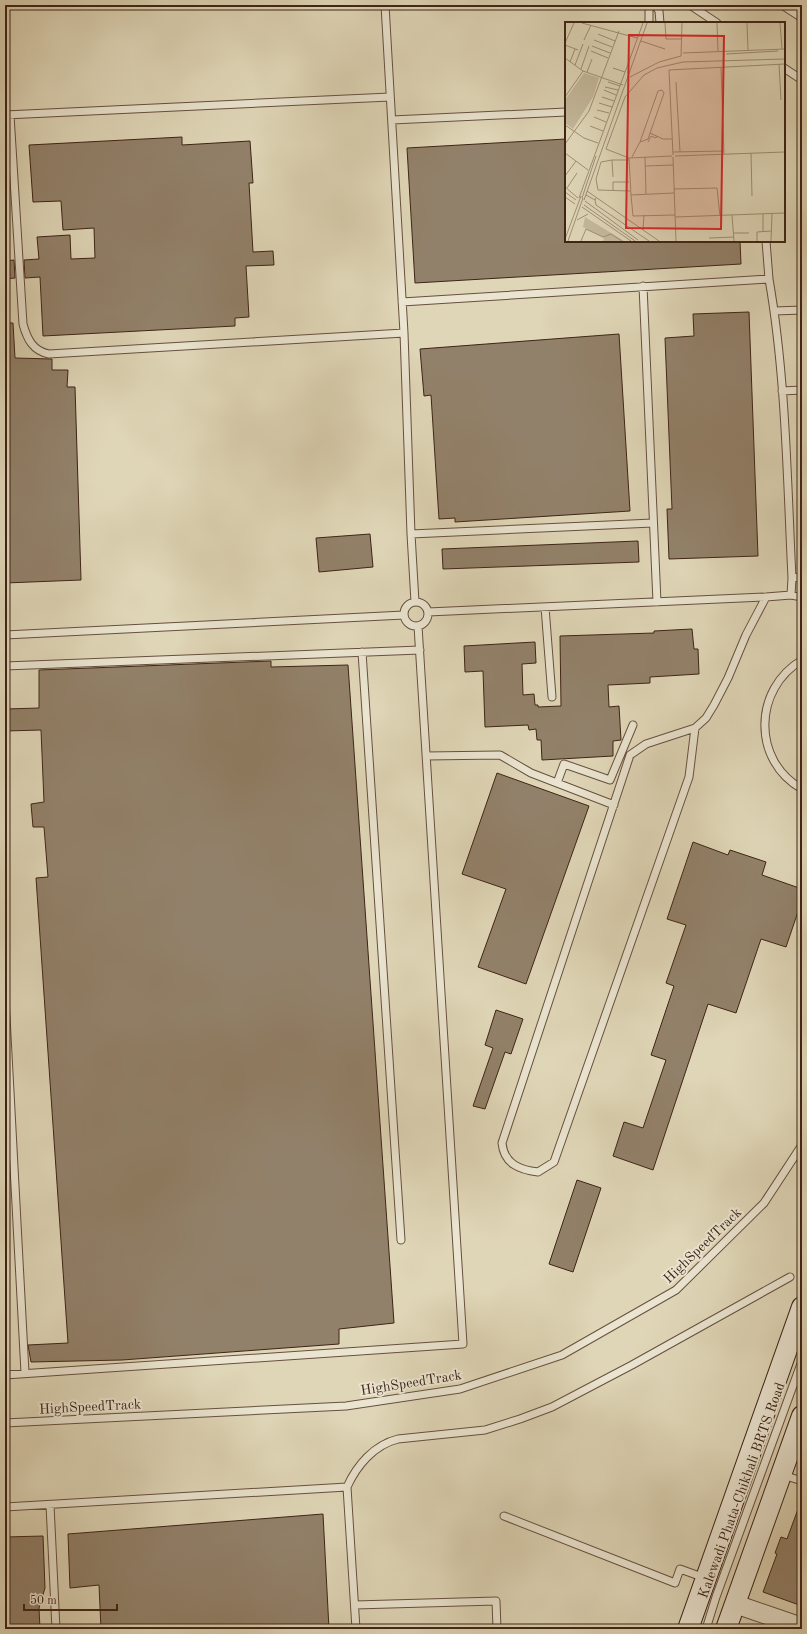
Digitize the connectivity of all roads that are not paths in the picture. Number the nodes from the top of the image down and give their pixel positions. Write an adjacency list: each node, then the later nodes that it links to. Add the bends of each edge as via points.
1 (385, 5): 11 (lane)
2 (654, 5): 6 (lane, via 649,9); 7 (lane, via 659,11)
3 (690, 5): 8 (lane)
4 (782, 5): 5 (lane)
5 (802, 18)
6 (649, 22)
7 (660, 22)
8 (716, 22)
9 (785, 69): 10 (lane)
10 (802, 80)
11 (390, 97): 13 (lane); 14 (lane)
12 (565, 112): 14 (lane)
13 (8, 115): 21 (lane, via 23,324 27,339 41,352 49,354)
14 (392, 120): 18 (lane)
15 (766, 242): 16 (lane)
16 (769, 279): 17 (lane); 20 (lane)
17 (643, 286): 18 (lane); 24 (lane)
18 (402, 302): 21 (lane)
19 (802, 310): 20 (lane)
20 (775, 311): 23 (lane)
21 (404, 333): 25 (lane)
22 (802, 390): 23 (lane)
23 (782, 391): 27 (lane)
24 (653, 523): 25 (lane); 32 (lane)
25 (411, 534): 31 (lane)
26 (802, 577): 27 (lane)
27 (792, 578): 28 (lane)
28 (791, 595): 29 (lane); 30 (lane)
29 (802, 597)
30 (766, 598): 32 (lane); 44 (lane, via 714,706)
31 (414, 602): 34 (lane, via 422,603); 35 (lane, via 405,609)
32 (657, 602): 33 (lane)
33 (545, 607): 34 (lane); 42 (lane)
34 (428, 612): 36 (lane, via 425,623)
35 (404, 615): 36 (lane, via 409,624); 37 (lane)
36 (418, 626): 38 (lane)
37 (5, 635)
38 (420, 650): 39 (lane); 45 (lane)
39 (362, 652): 41 (lane); 51 (lane)
40 (802, 660): 47 (lane, via 782,676 769,696 764,720 766,744 776,766 792,783)
41 (5, 666)
42 (552, 696)
43 (632, 725): 46 (lane, via 610,780 564,764)
44 (695, 728): 48 (lane, via 646,744 630,755); 48 (lane, via 689,777 554,1162 538,1172 519,1168 503,1151 502,1143)
45 (426, 756): 46 (lane, via 500,755 531,774); 55 (lane, via 463,1344)
46 (557, 783): 48 (lane)
47 (802, 789)
48 (614, 805)
49 (5, 998): 55 (lane)
50 (802, 1145): 58 (lane, HighSpeedTrack, via 764,1203 676,1290 562,1355 460,1389 346,1406)
51 (401, 1240)
52 (790, 1277): 61 (lane, via 632,1365 520,1420 485,1430 388,1441 362,1462)
53 (802, 1307): 65 (main road)
54 (802, 1361): 73 (lane, Kalewadi Phata-Chikhali BRTS Road)
55 (25, 1373): 56 (lane)
56 (5, 1374)
57 (802, 1417): 59 (main road)
58 (5, 1423)
59 (781, 1474): 60 (lane); 66 (main road)
60 (802, 1481)
61 (347, 1486): 62 (lane); 67 (lane)
62 (50, 1505): 63 (lane); 69 (lane)
63 (5, 1507)
64 (504, 1516): 65 (lane, via 675,1582 680,1569)
65 (705, 1578): 72 (main road)
66 (735, 1604): 68 (street); 74 (main road)
67 (354, 1605): 70 (lane); 71 (lane, via 496,1601)
68 (801, 1627)
69 (56, 1629)
70 (356, 1629)
71 (497, 1629)
72 (688, 1629)
73 (706, 1629)
74 (726, 1629)

